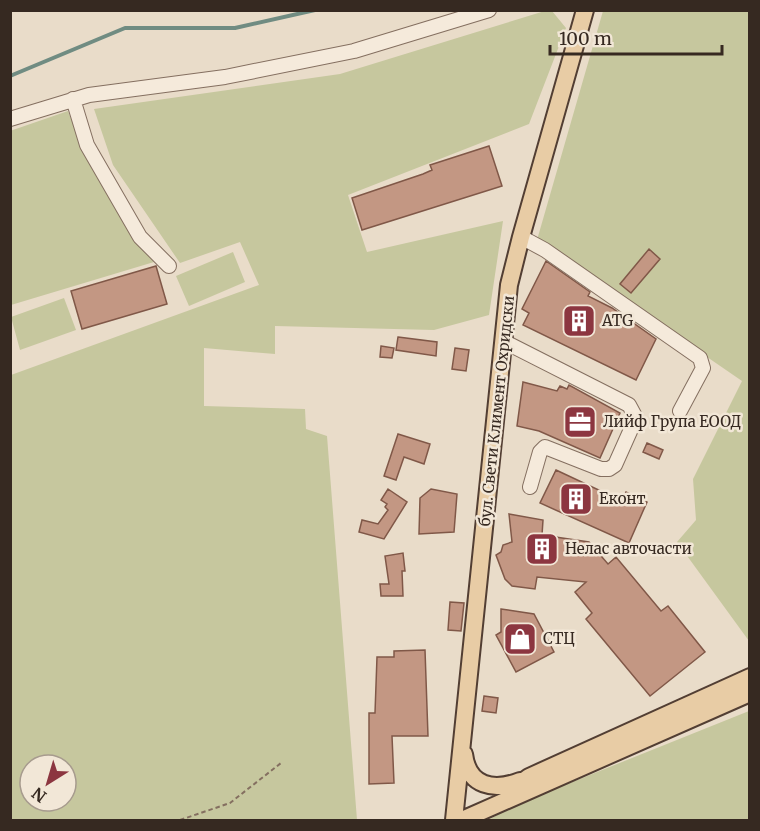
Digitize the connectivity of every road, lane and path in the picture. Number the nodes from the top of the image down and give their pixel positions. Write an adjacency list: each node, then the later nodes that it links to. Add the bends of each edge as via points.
1 (489, 10): 3 (lane, via 354,51 225,77)
2 (585, 10): 5 (main road, бул. Свети Климент Охридски)
3 (73, 99): 4 (lane); 6 (lane, via 87,145 140,237)
4 (10, 119)
5 (521, 237): 7 (main road, бул. Свети Климент Охридски, via 509,285); 8 (lane, via 700,358 703,368)
6 (169, 266)
7 (503, 341): 9 (lane, via 630,405 636,418 615,465 609,470 544,447); 12 (main road, бул. Свети Климент Охридски)
8 (680, 411)
9 (530, 487)
10 (750, 677): 14 (main road)
11 (750, 693): 15 (main road)
12 (463, 743): 14 (main road, via 465,763 483,783 500,788); 17 (main road, бул. Свети Климент Охридски)
13 (281, 763): 16 (path, via 230,803)
14 (530, 777): 15 (main road)
15 (490, 806): 18 (main road)
16 (180, 820)
17 (454, 820)
18 (462, 820)

